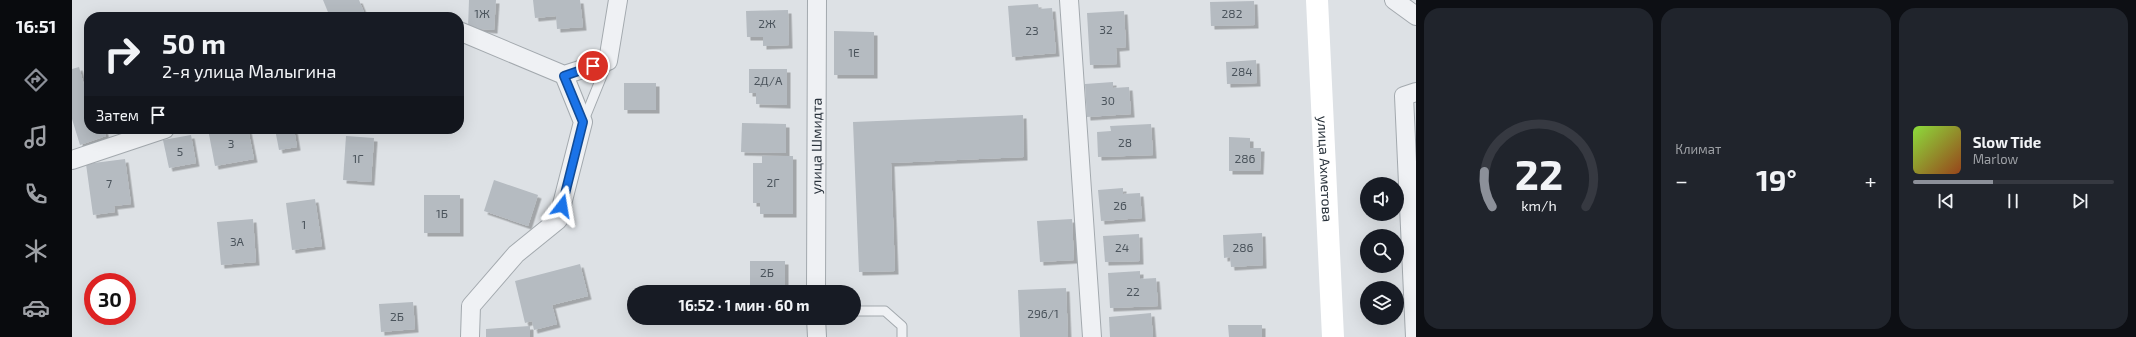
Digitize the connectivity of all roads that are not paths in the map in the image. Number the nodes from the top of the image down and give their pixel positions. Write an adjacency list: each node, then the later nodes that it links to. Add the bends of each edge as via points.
1 (618, 0): 8 (street)
2 (817, 0): 14 (street, улица Шмидта)
3 (1069, 0): 20 (street)
4 (1317, 0): 21 (main road, улица Ахметова)
5 (1394, 0): 6 (street)
6 (1416, 16)
7 (464, 33): 9 (street)
8 (608, 61): 9 (street); 11 (lane)
9 (564, 76): 11 (street)
10 (1416, 92): 22 (street, via 1404,96)
11 (583, 122): 17 (street, via 558,220 516,254 471,306)
12 (150, 134): 13 (street)
13 (72, 160)
14 (816, 285)
15 (861, 311): 19 (lane, via 885,311 902,326)
16 (816, 325): 18 (street)
17 (470, 337)
18 (817, 337)
19 (902, 337)
20 (1092, 337)
21 (1333, 337)
22 (1415, 337)

